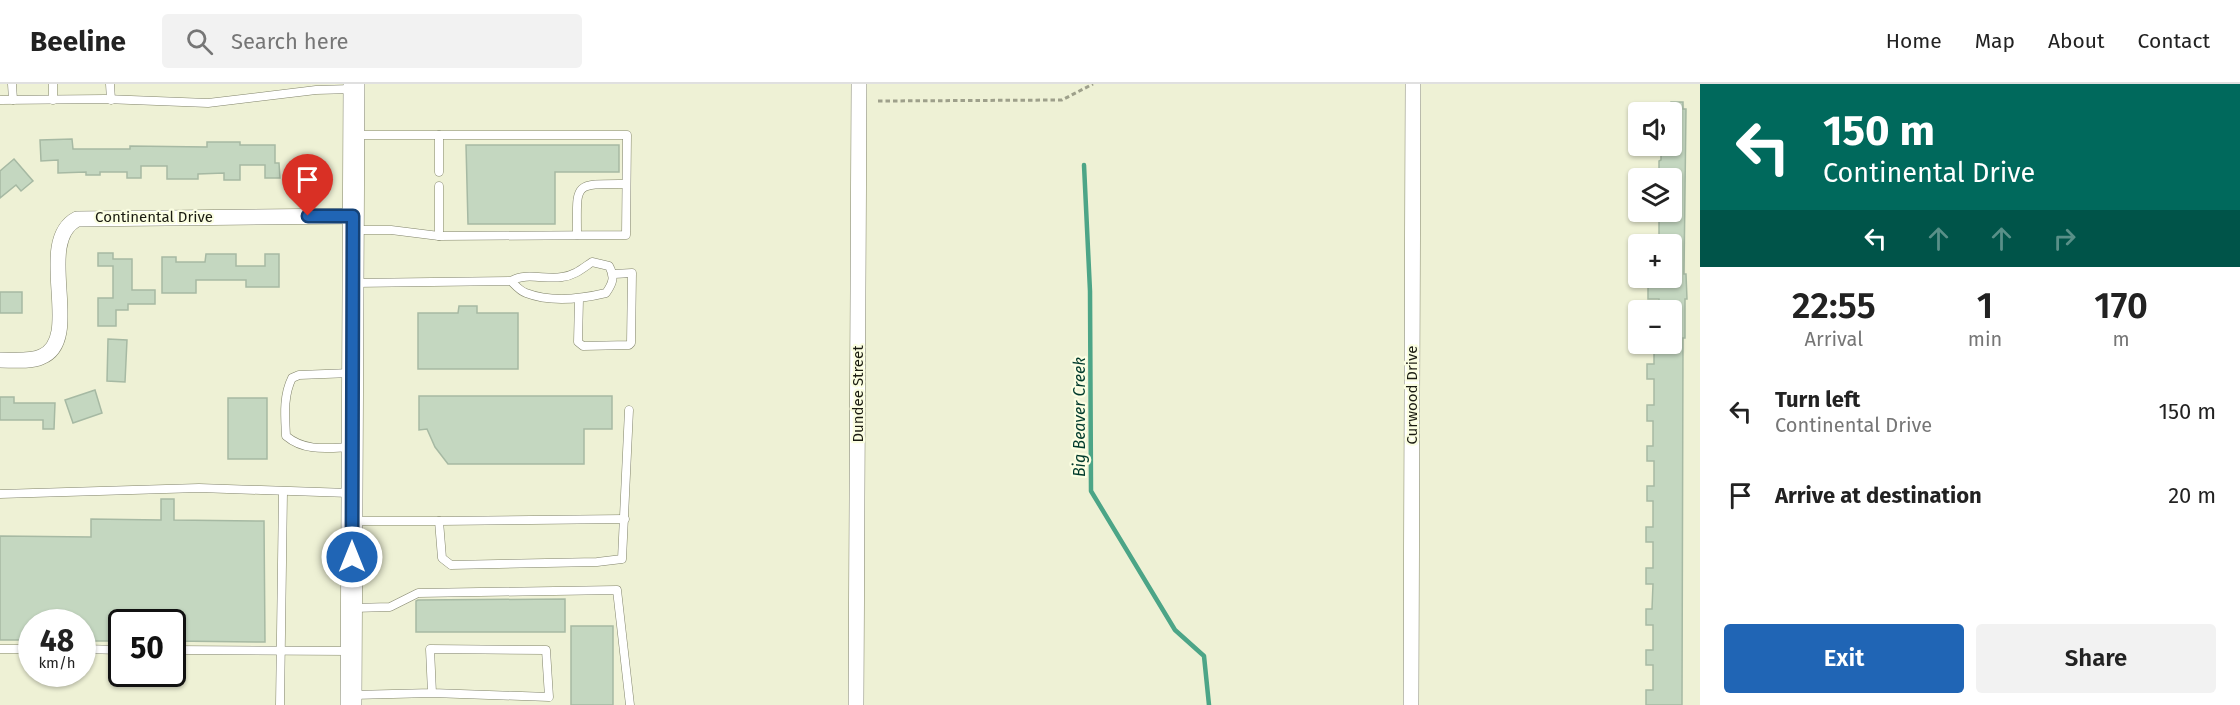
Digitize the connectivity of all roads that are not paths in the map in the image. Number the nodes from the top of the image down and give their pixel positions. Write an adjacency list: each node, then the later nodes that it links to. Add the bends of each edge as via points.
1 (12, 84): 8 (lane)
2 (53, 84): 9 (lane)
3 (110, 84): 10 (lane)
4 (859, 84): 44 (street, Dundee Street)
5 (1413, 84): 45 (street, Curwood Drive)
6 (354, 86): 10 (lane, via 208,103); 11 (main road)
7 (0, 100): 8 (lane)
8 (13, 100): 9 (lane)
9 (53, 100): 10 (lane)
10 (111, 100)
11 (354, 135): 12 (lane); 16 (main road)
12 (439, 135): 13 (lane); 14 (lane, via 627,135)
13 (439, 172)
14 (626, 184): 17 (lane, via 591,184 581,188 577,195); 17 (lane, via 626,235)
15 (440, 186): 18 (lane)
16 (353, 223): 18 (lane); 21 (main road); 23 (street, Continental Drive, via 77,219 66,227 60,244 59,330 54,348 40,358)
17 (577, 235): 18 (lane)
18 (439, 236)
19 (614, 274): 20 (lane, via 609,266 592,262 563,277 518,277); 22 (lane, via 606,293); 22 (lane, via 632,273 632,343 583,346 578,342)
20 (511, 281): 21 (lane); 22 (lane, via 524,293)
21 (353, 283): 24 (main road)
22 (579, 299)
23 (0, 360)
24 (353, 373): 26 (main road); 26 (lane, via 292,378 285,410 286,436 294,443 308,448)
25 (629, 410): 30 (lane)
26 (352, 447): 28 (main road)
27 (283, 492): 28 (lane); 29 (lane, via 199,488); 37 (lane)
28 (352, 493): 32 (main road)
29 (0, 494)
30 (625, 519): 31 (lane); 31 (lane, via 622,559 451,565 442,558)
31 (439, 520): 32 (lane)
32 (352, 522): 33 (main road)
33 (351, 609): 38 (main road); 43 (lane, via 390,607 418,593 617,590)
34 (0, 649): 35 (lane)
35 (18, 649)
36 (186, 650): 37 (lane)
37 (280, 651): 38 (lane); 42 (lane)
38 (351, 651): 40 (main road)
39 (432, 693): 40 (lane); 41 (lane); 41 (lane, via 430,649 546,650)
40 (351, 700)
41 (549, 701)
42 (280, 705)
43 (630, 705)
44 (856, 705)
45 (1411, 705)

